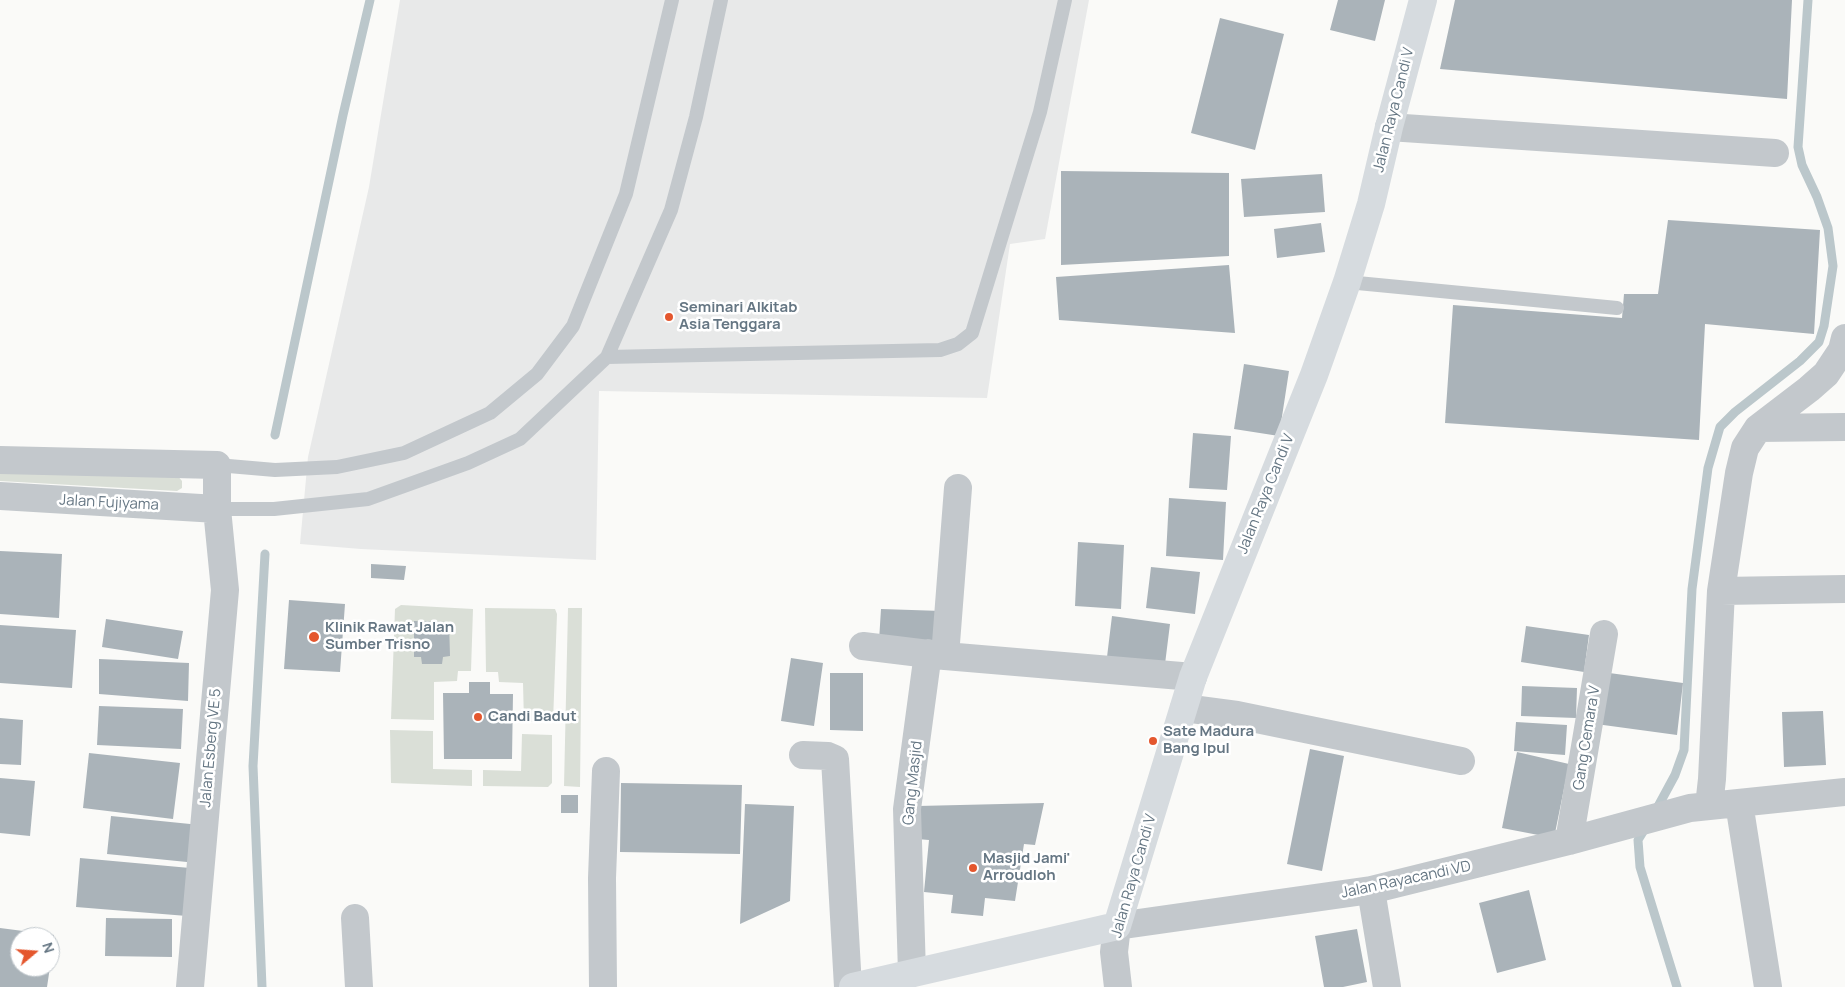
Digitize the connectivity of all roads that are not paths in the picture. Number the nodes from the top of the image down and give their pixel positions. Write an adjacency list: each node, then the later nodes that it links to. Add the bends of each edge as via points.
1 (672, 0): 14 (lane, via 626,194 573,326 537,374 490,413 404,453 338,467 274,470)
2 (721, 0): 10 (lane, via 696,116 671,210)
3 (1065, 0): 10 (lane, via 1040,112 972,333 958,344 940,350)
4 (1423, 0): 5 (street, Jalan Raya Candi V)
5 (1389, 126): 6 (street); 7 (street, Jalan Raya Candi V, via 1371,204)
6 (1775, 154)
7 (1346, 282): 8 (lane); 23 (street, Jalan Raya Candi V, via 1314,375)
8 (1617, 308)
9 (1845, 338): 12 (street, via 1842,350 1826,374)
10 (607, 357): 17 (lane, via 520,438 468,463 368,499 274,509)
11 (1845, 427): 12 (street)
12 (1758, 428): 19 (street, via 1745,448 1741,465)
13 (0, 460): 14 (street)
14 (217, 465): 17 (street, Jalan Esberg VE 5)
15 (958, 488): 22 (street, Gang Masjid)
16 (0, 496): 17 (street, Jalan Fujiyama)
17 (217, 509): 37 (street, Jalan Esberg VE 5, via 225,590)
18 (1845, 589): 19 (street)
19 (1721, 591): 30 (street, via 1712,779)
20 (1604, 634): 31 (street, Gang Cemara V)
21 (863, 646): 22 (street)
22 (937, 655): 23 (street); 35 (street, Gang Masjid, via 907,809)
23 (1193, 677): 24 (street, Jalan Raya Candi V)
24 (1184, 708): 26 (street, via 1237,715); 34 (street, Jalan Raya Candi V)
25 (803, 755): 36 (street, via 835,759)
26 (1461, 761)
27 (606, 771): 39 (street, via 602,878)
28 (1845, 792): 29 (street, Jalan Rayacandi VD)
29 (1739, 803): 30 (street, Jalan Rayacandi VD); 42 (street)
30 (1699, 807): 31 (street, Jalan Rayacandi VD)
31 (1568, 841): 32 (street, Jalan Rayacandi VD)
32 (1371, 890): 34 (street, Jalan Rayacandi VD); 41 (street)
33 (356, 918): 38 (street)
34 (1116, 926): 35 (street); 40 (street, Jalan Raya Candi V, via 1114,952)
35 (912, 973): 36 (street)
36 (858, 986)
37 (190, 987)
38 (359, 987)
39 (603, 987)
40 (1118, 987)
41 (1387, 987)
42 (1768, 987)

